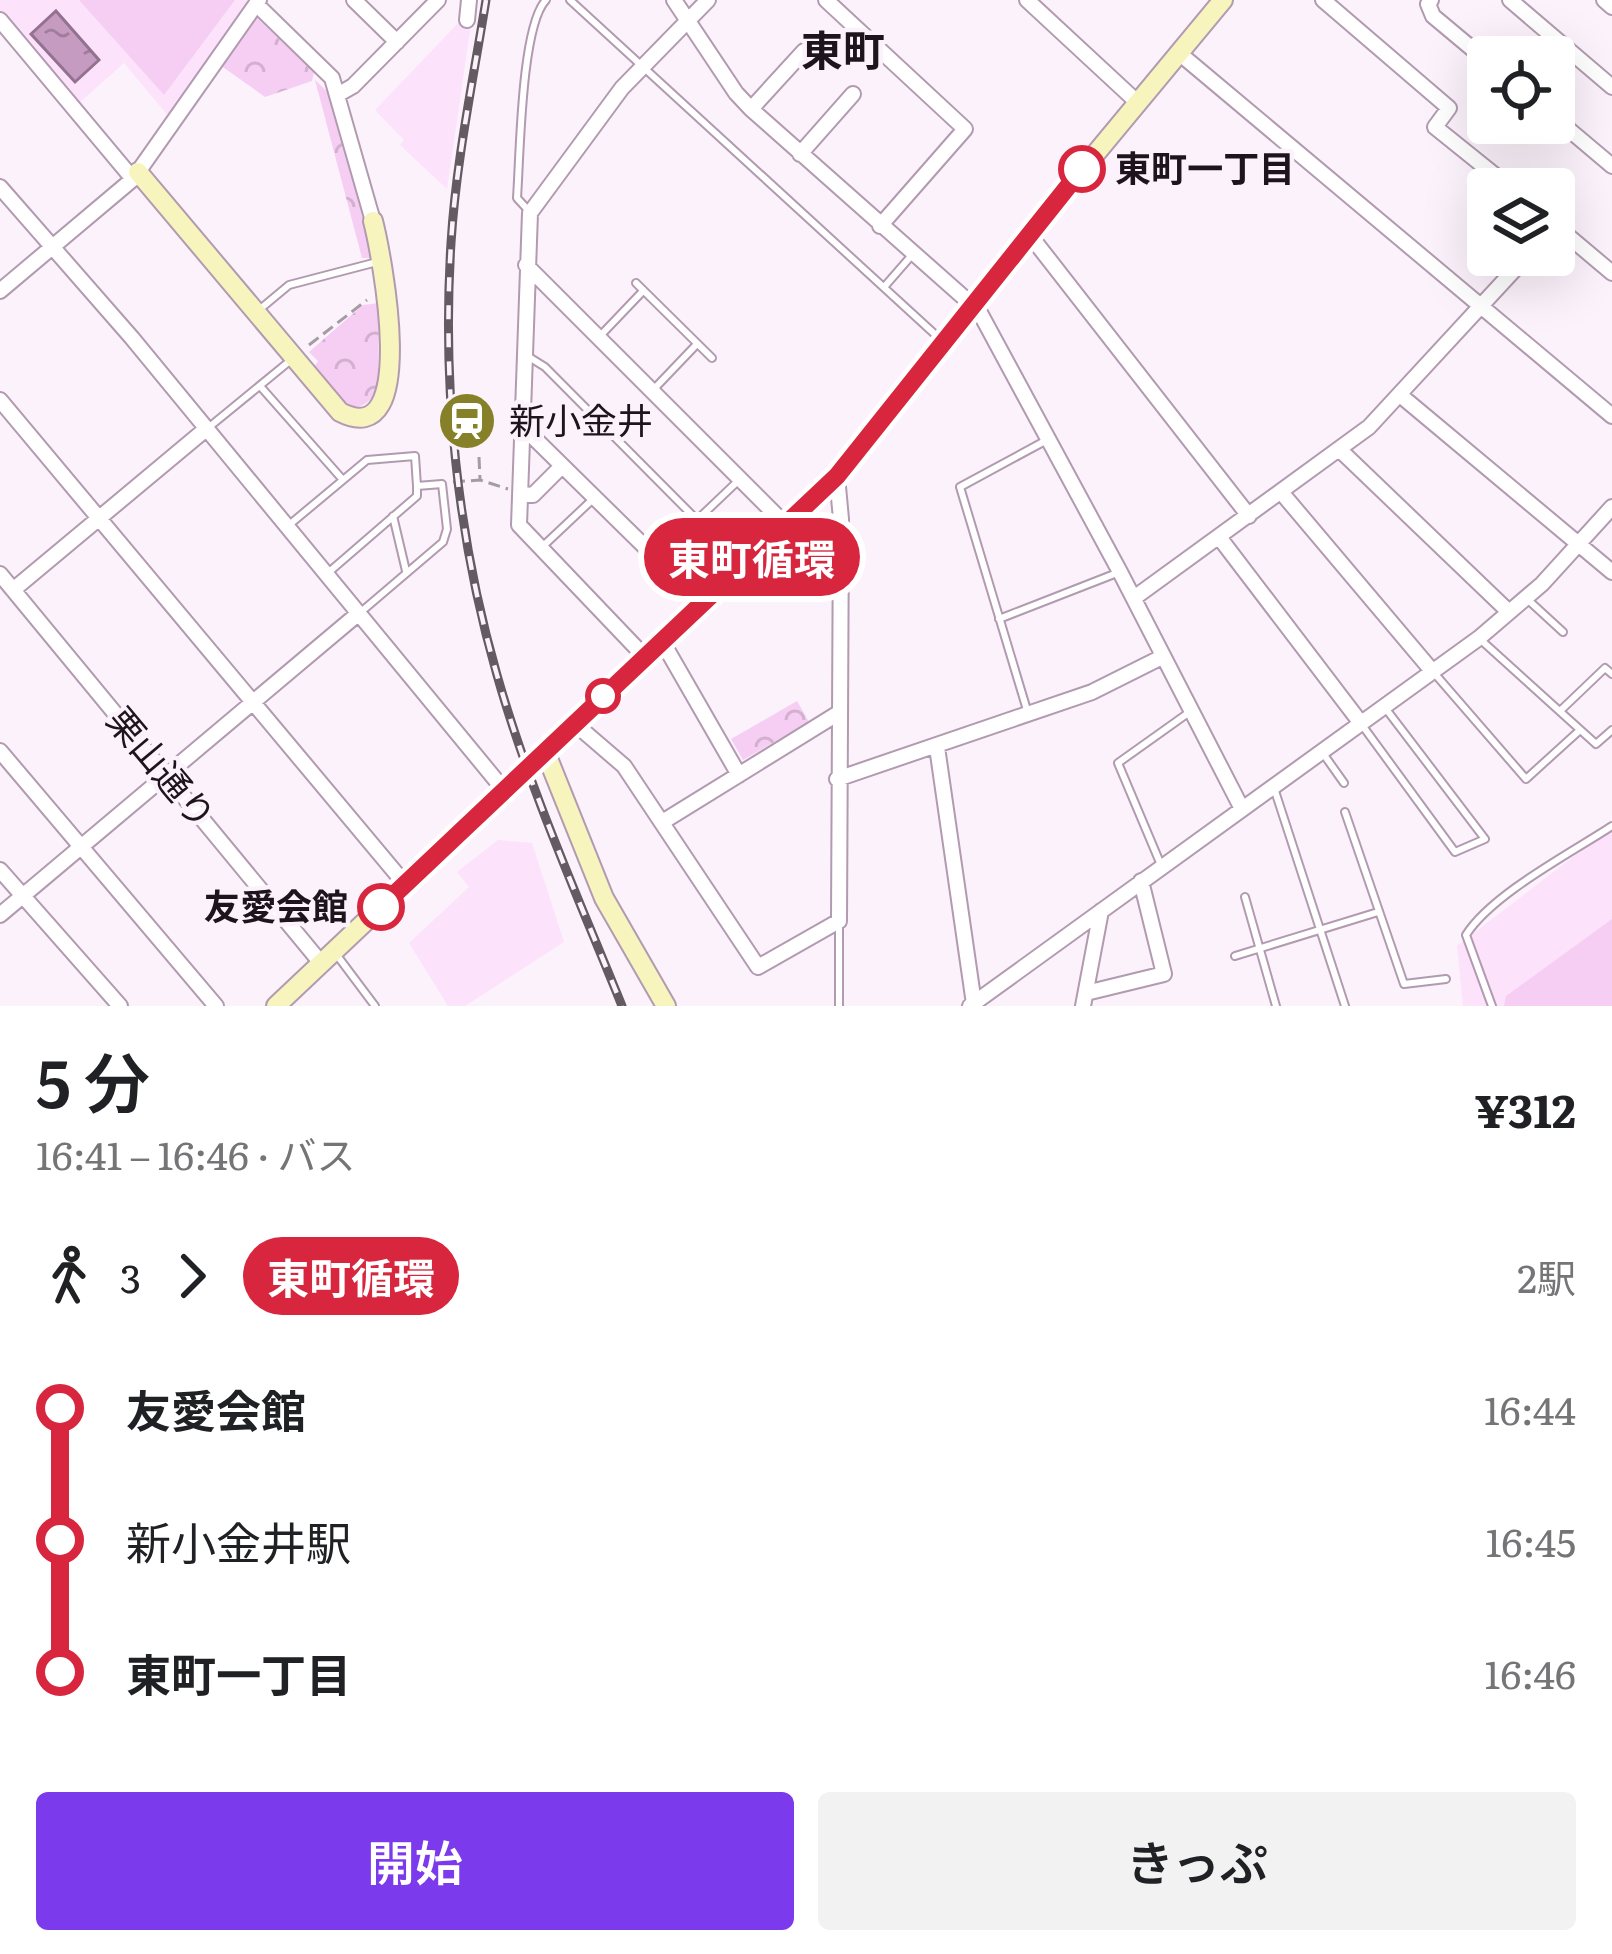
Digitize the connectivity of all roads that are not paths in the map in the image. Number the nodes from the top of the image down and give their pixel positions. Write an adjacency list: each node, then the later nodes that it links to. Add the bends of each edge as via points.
1 (355, 0): 20 (street)
2 (438, 0): 20 (street)
3 (469, 0): 19 (street)
4 (546, 0): 36 (lane, via 535,17 523,104 518,198)
5 (570, 0): 24 (lane)
6 (674, 0): 17 (street)
7 (708, 0): 17 (street)
8 (826, 0): 38 (street, via 965,129)
9 (1027, 0): 28 (street)
10 (1223, 0): 23 (main road)
11 (1323, 0): 33 (street, via 1449,109 1436,127)
12 (1431, 0): 21 (street, via 1433,16)
13 (1510, 0): 25 (street)
14 (1604, 0): 16 (street)
15 (257, 2): 26 (street); 34 (street)
16 (1612, 7)
17 (690, 19): 24 (street); 29 (street)
18 (0, 20): 34 (street)
19 (467, 20)
20 (398, 42): 26 (street)
21 (1467, 44)
22 (804, 51): 29 (street)
23 (1179, 53): 28 (main road); 52 (street)
24 (643, 64): 36 (street); 48 (lane)
25 (1612, 87)
26 (339, 94): 37 (street)
27 (853, 94): 31 (street)
28 (1137, 102): 39 (main road)
29 (751, 109): 31 (street)
30 (1575, 135): 32 (street)
31 (800, 154): 38 (street)
32 (1612, 166)
33 (1486, 168)
34 (135, 176): 41 (street); 53 (main road)
35 (0, 187): 41 (street)
36 (530, 213): 44 (street)
37 (373, 221): 43 (main road)
38 (880, 226): 42 (street)
39 (1029, 234): 51 (main road); 79 (street)
40 (1575, 242): 45 (street)
41 (52, 248): 49 (street); 65 (street)
42 (912, 255): 48 (lane); 51 (street)
43 (384, 261): 53 (lane, via 289,285); 58 (main road, via 389,387 374,411 356,418 340,412)
44 (526, 265): 54 (street); 57 (street)
45 (1612, 273)
46 (1509, 276): 52 (street)
47 (636, 284): 50 (lane)
48 (885, 286): 55 (lane)
49 (0, 291)
50 (644, 291): 54 (lane); 56 (lane)
51 (971, 306): 55 (main road); 67 (street)
52 (1481, 306): 62 (street); 64 (street)
53 (256, 313): 58 (main road)
54 (598, 337): 61 (street)
55 (943, 342): 70 (main road)
56 (697, 344): 59 (lane); 61 (lane)
57 (526, 356): 66 (street); 71 (lane, via 698,520)
58 (294, 358): 60 (lane)
59 (712, 358)
60 (260, 386): 65 (lane); 72 (lane)
61 (652, 391): 71 (street)
62 (1400, 395): 68 (street); 84 (street)
63 (0, 400): 80 (street)
64 (1612, 416)
65 (206, 429): 80 (street); 82 (street)
66 (525, 429): 69 (street); 75 (street)
67 (1048, 440): 87 (street); 97 (lane, via 961,488)
68 (1340, 450): 74 (street); 96 (street)
69 (562, 466): 75 (street, via 533,495); 76 (street)
70 (837, 476): 81 (main road); 109 (street)
71 (740, 479): 81 (street)
72 (343, 480): 73 (lane, via 367,460 415,456); 82 (lane)
73 (417, 486): 78 (lane, via 417,496); 86 (lane, via 442,484 447,529)
74 (1281, 492): 79 (street); 103 (street)
75 (521, 494): 85 (street, via 519,525)
76 (595, 498): 85 (lane); 94 (street)
77 (1612, 507): 84 (street)
78 (393, 516): 86 (lane); 90 (lane)
79 (1249, 516): 83 (street)
80 (100, 518): 91 (street); 105 (street)
81 (786, 525): 94 (main road)
82 (286, 528): 90 (street)
83 (1219, 537): 92 (street); 111 (street)
84 (1579, 544): 88 (street); 93 (street)
85 (541, 548): 101 (street)
86 (407, 572): 95 (lane)
87 (1120, 572): 92 (street); 97 (lane)
88 (1612, 572)
89 (0, 574): 91 (street, 栗山通り)
90 (326, 574): 95 (street)
91 (13, 590): 119 (street, 栗山通り)
92 (1134, 598): 102 (street)
93 (1526, 598): 96 (street); 98 (lane)
94 (702, 603): 100 (main road)
95 (359, 613): 105 (street); 124 (street)
96 (1509, 613): 99 (street)
97 (999, 619): 110 (lane)
98 (1562, 632)
99 (1480, 638): 103 (street); 108 (lane)
100 (662, 641): 101 (main road); 120 (street)
101 (645, 657): 112 (main road)
102 (1162, 657): 107 (street); 110 (street)
103 (1433, 672): 106 (street); 113 (lane, via 1526,779)
104 (1612, 674): 108 (lane, via 1605,668)
105 (252, 701): 119 (street); 133 (street)
106 (1384, 706): 111 (street); 111 (lane, via 1485,839 1455,852)
107 (1191, 710): 125 (street); 130 (lane, via 1118,763)
108 (1560, 711): 113 (lane)
109 (837, 713): 120 (street); 121 (street)
110 (1028, 713): 115 (street)
111 (1360, 722): 118 (street)
112 (574, 723): 117 (main road); 127 (street, via 624,766)
113 (1580, 730): 114 (lane, via 1596,744)
114 (1612, 730)
115 (937, 747): 121 (street); 147 (street)
116 (0, 751): 129 (street)
117 (545, 751): 124 (main road); 152 (main road, via 604,898)
118 (1322, 751): 122 (lane); 123 (street)
119 (165, 773): 129 (street); 143 (street, 栗山通り)
120 (739, 775): 127 (street)
121 (837, 779): 139 (street)
122 (1344, 783)
123 (1273, 785): 125 (street); 140 (lane)
124 (505, 790): 133 (main road)
125 (1241, 807): 130 (street)
126 (1345, 812): 137 (lane)
127 (664, 821): 139 (street, via 758,967)
128 (1612, 826): 156 (lane, via 1473,923 1469,949)
129 (81, 845): 134 (street); 149 (street)
130 (1161, 865): 132 (street)
131 (0, 870): 134 (street)
132 (1141, 881): 136 (street); 146 (street, via 1164,974)
133 (405, 884): 143 (main road)
134 (22, 895): 138 (street); 148 (street)
135 (1245, 897): 141 (lane)
136 (1101, 910): 145 (street); 146 (street)
137 (1378, 912): 140 (lane); 144 (lane, via 1404,984)
138 (0, 915)
139 (838, 922): 153 (lane)
140 (1320, 930): 141 (lane); 155 (lane)
141 (1259, 949): 142 (lane); 154 (lane)
142 (1235, 956)
143 (327, 957): 150 (main road); 151 (lane)
144 (1446, 979)
145 (994, 998): 147 (street)
146 (1085, 999)
147 (972, 1005)
148 (120, 1006)
149 (216, 1006)
150 (276, 1006)
151 (375, 1006)
152 (666, 1006)
153 (839, 1006)
154 (1276, 1006)
155 (1345, 1006)
156 (1492, 1006)

